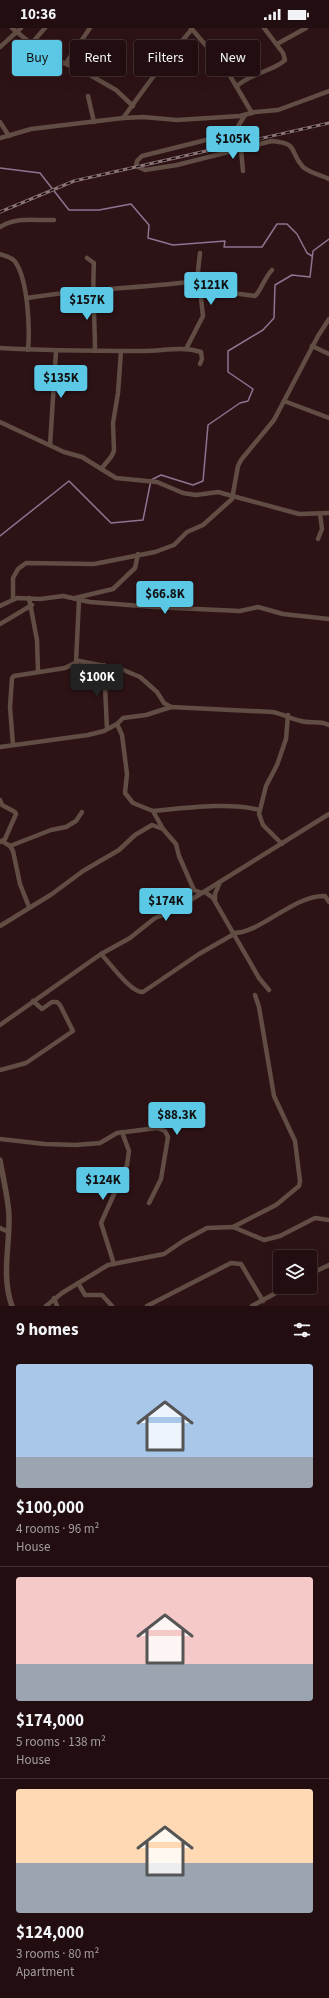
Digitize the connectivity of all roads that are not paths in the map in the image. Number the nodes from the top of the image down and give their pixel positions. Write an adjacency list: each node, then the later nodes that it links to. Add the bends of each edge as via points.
1 (12, 28): 8 (street)
2 (21, 28): 8 (street)
3 (45, 28): 10 (street)
4 (90, 28): 14 (street)
5 (264, 28): 11 (street)
6 (306, 28): 11 (street)
7 (192, 29): 15 (street); 18 (street, via 161,66)
8 (18, 33): 9 (street); 12 (street)
9 (26, 40)
10 (34, 40)
11 (277, 44): 15 (street, via 285,56 284,61 252,75)
12 (0, 47)
13 (62, 61): 14 (street)
14 (66, 63): 18 (street, via 116,90)
15 (238, 86): 19 (street)
16 (329, 91): 19 (street, via 278,110)
17 (88, 96): 23 (street)
18 (133, 106): 21 (street)
19 (252, 113): 20 (street)
20 (245, 115): 21 (street, via 178,120); 26 (street, via 234,133 142,156 136,166 145,170 177,165)
21 (123, 118): 23 (street)
22 (0, 122): 24 (street)
23 (94, 122): 24 (street, via 31,129)
24 (9, 136): 25 (street)
25 (0, 138)
26 (241, 149): 27 (street); 28 (street, via 270,141 285,142 305,168)
27 (243, 171)
28 (329, 179)
29 (54, 220): 30 (street, via 20,219)
30 (0, 226)
31 (200, 253): 35 (street)
32 (0, 254): 38 (street, via 13,259 16,263)
33 (87, 258): 36 (street, via 94,263)
34 (272, 270): 37 (street, via 255,296 225,292)
35 (199, 281): 36 (street); 37 (street)
36 (92, 291): 38 (street); 45 (street)
37 (201, 296): 42 (street, via 203,316)
38 (26, 298): 43 (street)
39 (329, 320): 40 (street)
40 (312, 346): 47 (street); 49 (street)
41 (0, 348): 43 (street)
42 (186, 349): 46 (street); 48 (street, via 201,352)
43 (28, 350): 44 (street)
44 (56, 351): 45 (street); 52 (street)
45 (95, 351): 46 (street)
46 (121, 351): 53 (street, via 113,423 114,451)
47 (329, 354)
48 (200, 364)
49 (284, 401): 50 (street); 54 (street, via 274,420 241,460 235,480)
50 (329, 419)
51 (0, 422): 52 (street)
52 (50, 445): 53 (street, via 82,457)
53 (101, 469): 54 (street, via 116,478 157,482 188,494 202,495 216,491)
54 (234, 496): 56 (street, via 299,514); 58 (street, via 203,525 187,532 174,545 159,551)
55 (329, 513): 56 (street)
56 (320, 514): 57 (street, via 322,529)
57 (318, 539)
58 (138, 554): 59 (street, via 94,564 26,563 18,569 13,578); 61 (street, via 135,568 112,590)
59 (13, 598): 60 (street); 64 (street)
60 (30, 598): 61 (street); 63 (street)
61 (73, 598): 62 (street)
62 (79, 600): 65 (street, via 240,611 258,607 283,614); 67 (street)
63 (32, 605): 66 (street); 69 (street)
64 (0, 606)
65 (329, 619)
66 (0, 624)
67 (76, 662): 68 (street); 69 (street, via 65,668)
68 (104, 666): 70 (street, via 135,674); 74 (street)
69 (38, 671): 75 (street, via 12,678 10,707)
70 (171, 707): 71 (street, via 225,708); 72 (street, via 124,717)
71 (288, 715): 73 (street, via 302,722); 78 (street, via 286,739)
72 (116, 724): 74 (street); 79 (street, via 122,736 128,778 125,793 133,803)
73 (329, 724)
74 (107, 728): 75 (street, via 78,738)
75 (13, 745): 76 (street)
76 (0, 747)
77 (0, 800): 83 (street, via 2,805 16,812)
78 (259, 810): 79 (street, via 244,806); 84 (street, via 263,825)
79 (153, 811): 82 (street)
80 (82, 812): 85 (street, via 76,821 66,827)
81 (328, 815): 84 (street)
82 (163, 829): 87 (street, via 176,844 194,890); 90 (street, via 152,825 144,829 119,850)
83 (1, 842): 85 (street)
84 (282, 844): 86 (street)
85 (10, 846): 90 (street)
86 (220, 882): 87 (street); 88 (street)
87 (204, 892): 88 (street, via 211,895); 93 (street, via 173,911 155,918 130,938)
88 (215, 902): 92 (street)
89 (329, 902): 92 (street, via 325,896 312,897 275,914 246,932)
90 (29, 907): 91 (street)
91 (0, 926)
92 (233, 934): 93 (street, via 143,992 136,991 128,984); 94 (street)
93 (101, 954): 96 (street)
94 (269, 990)
95 (255, 994): 104 (street, via 274,1096 295,1141 300,1181 299,1186 276,1205)
96 (33, 1001): 97 (street); 98 (street, via 42,1009 52,1002 57,1002 73,1031 26,1062)
97 (0, 1025)
98 (0, 1070)
99 (122, 1132): 100 (street, via 100,1143 76,1145); 102 (street, via 157,1128 165,1131 168,1137 161,1179); 107 (street, via 129,1151 127,1165 101,1223)
100 (0, 1139)
101 (0, 1160): 106 (street, via 9,1214)
102 (148, 1204)
103 (329, 1220): 104 (street, via 315,1218 280,1236 264,1240)
104 (233, 1227): 107 (street, via 207,1228 164,1254)
105 (0, 1228): 106 (street)
106 (9, 1232): 114 (street, via 6,1267)
107 (114, 1264): 110 (street, via 101,1268)
108 (329, 1265): 109 (street)
109 (317, 1271)
110 (78, 1283): 112 (street); 117 (street, via 85,1296 102,1295)
111 (275, 1294): 113 (street)
112 (54, 1298): 115 (street); 116 (street)
113 (263, 1301): 118 (street, via 241,1264 231,1263); 119 (street)
114 (12, 1306)
115 (46, 1306)
116 (57, 1306)
117 (112, 1306)
118 (147, 1306)
119 (252, 1306)

